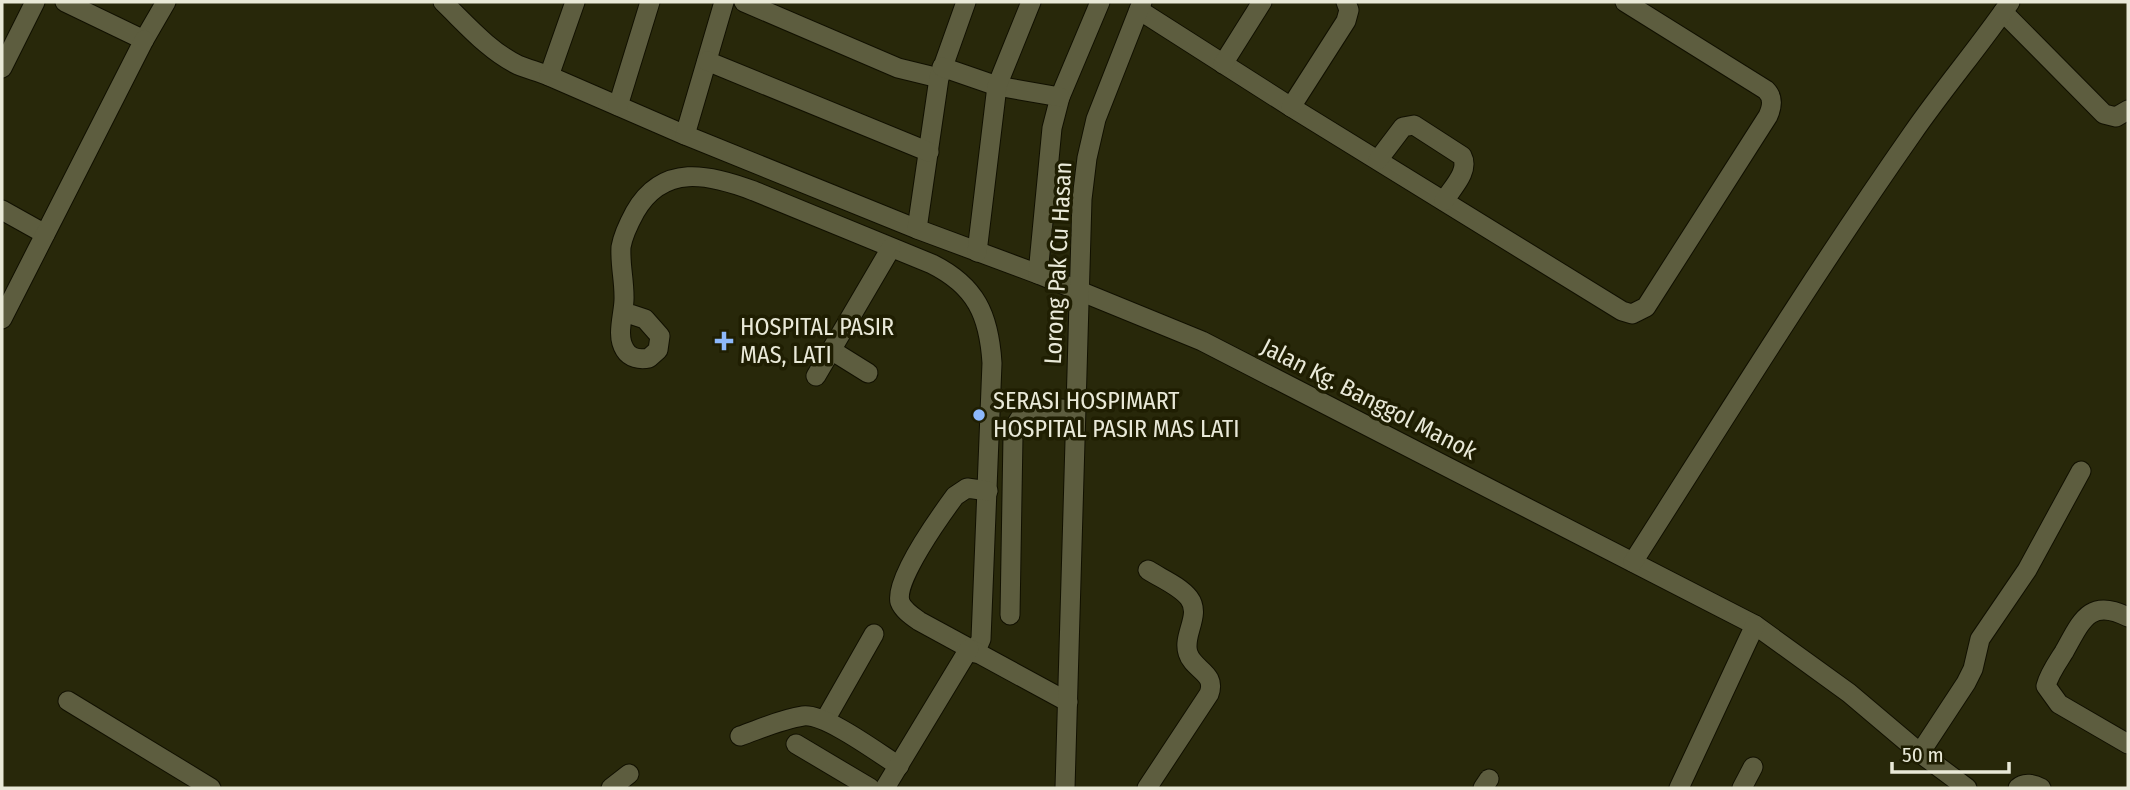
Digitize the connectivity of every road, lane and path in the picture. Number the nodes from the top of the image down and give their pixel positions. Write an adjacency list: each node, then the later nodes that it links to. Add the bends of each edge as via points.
1 (35, 2): 20 (street)
2 (65, 2): 17 (street)
3 (166, 2): 17 (street)
4 (443, 2): 22 (street, Jalan Kg. Banggol Manok, via 501,55)
5 (575, 2): 22 (street)
6 (650, 2): 25 (street)
7 (724, 2): 18 (street)
8 (744, 2): 21 (street, via 898,68)
9 (966, 2): 21 (street)
10 (1031, 2): 23 (street)
11 (1100, 2): 24 (street)
12 (1262, 2): 19 (street)
13 (1346, 2): 26 (street, via 1346,21)
14 (1625, 2): 31 (street, via 1766,90 1772,102 1768,116 1646,306 1632,314 1622,311)
15 (1140, 6): 19 (street); 38 (street, Lorong Pak Cu Hasan, via 1096,120 1087,158)
16 (2007, 7): 27 (street, via 2104,114 2116,117); 47 (street, via 1892,164)
17 (144, 40): 34 (street)
18 (707, 61): 28 (street); 29 (street)
19 (1223, 64): 26 (street)
20 (2, 68)
21 (940, 73): 23 (street); 29 (street)
22 (550, 76): 25 (street, Jalan Kg. Banggol Manok)
23 (997, 86): 24 (street); 36 (street)
24 (1060, 97): 37 (street, via 1052,128)
25 (618, 106): 28 (street, Jalan Kg. Banggol Manok)
26 (1291, 107): 30 (street)
27 (2128, 110)
28 (685, 135): 33 (street, Jalan Kg. Banggol Manok)
29 (929, 152): 33 (street)
30 (1378, 160): 31 (street); 31 (street, via 1403,127 1414,125 1465,161)
31 (1444, 201)
32 (2, 210): 34 (street)
33 (916, 229): 36 (street, Jalan Kg. Banggol Manok)
34 (45, 234): 40 (street)
35 (891, 247): 39 (street, via 727,181 692,175 677,178 649,191 629,225 620,267); 41 (street); 46 (street, via 961,282 986,323 992,363)
36 (977, 252): 37 (street, Jalan Kg. Banggol Manok)
37 (1038, 274): 38 (street, Jalan Kg. Banggol Manok)
38 (1078, 288): 44 (street, Lorong Pak Cu Hasan); 47 (street, Jalan Kg. Banggol Manok, via 1202,341)
39 (624, 313)
40 (2, 319)
41 (831, 350): 42 (street); 43 (street)
42 (868, 373)
43 (816, 376)
44 (1075, 410): 49 (street, via 1029,409 1016,423); 55 (street, Lorong Pak Cu Hasan)
45 (2081, 471): 60 (street, via 2027,570 1980,639 1966,683)
46 (988, 491): 53 (street, via 981,639); 53 (street, via 967,488 956,496 905,573 900,592 909,614)
47 (1633, 562): 51 (street, Jalan Kg. Banggol Manok)
48 (1148, 570): 69 (street, via 1192,602 1188,653 1212,685)
49 (1010, 615)
50 (2128, 617): 59 (street, via 2112,609 2091,613 2046,687 2059,704)
51 (1755, 625): 60 (street, Jalan Kg. Banggol Manok, via 1849,693); 70 (street)
52 (873, 634): 56 (street)
53 (972, 651): 55 (street); 61 (street)
54 (68, 701): 64 (street)
55 (1068, 702): 68 (street, Lorong Pak Cu Hasan)
56 (825, 720): 57 (street, via 804,715); 61 (street)
57 (740, 736)
58 (796, 744): 66 (street)
59 (2128, 744)
60 (1920, 753): 72 (street, Jalan Kg. Banggol Manok)
61 (899, 766): 67 (street)
62 (1753, 767): 71 (street)
63 (629, 774): 65 (street)
64 (211, 788)
65 (611, 788)
66 (870, 788)
67 (885, 788)
68 (1065, 788)
69 (1147, 788)
70 (1679, 788)
71 (1742, 788)
72 (1967, 788)
73 (2018, 788): 74 (street, via 2029,784)
74 (2041, 788)

